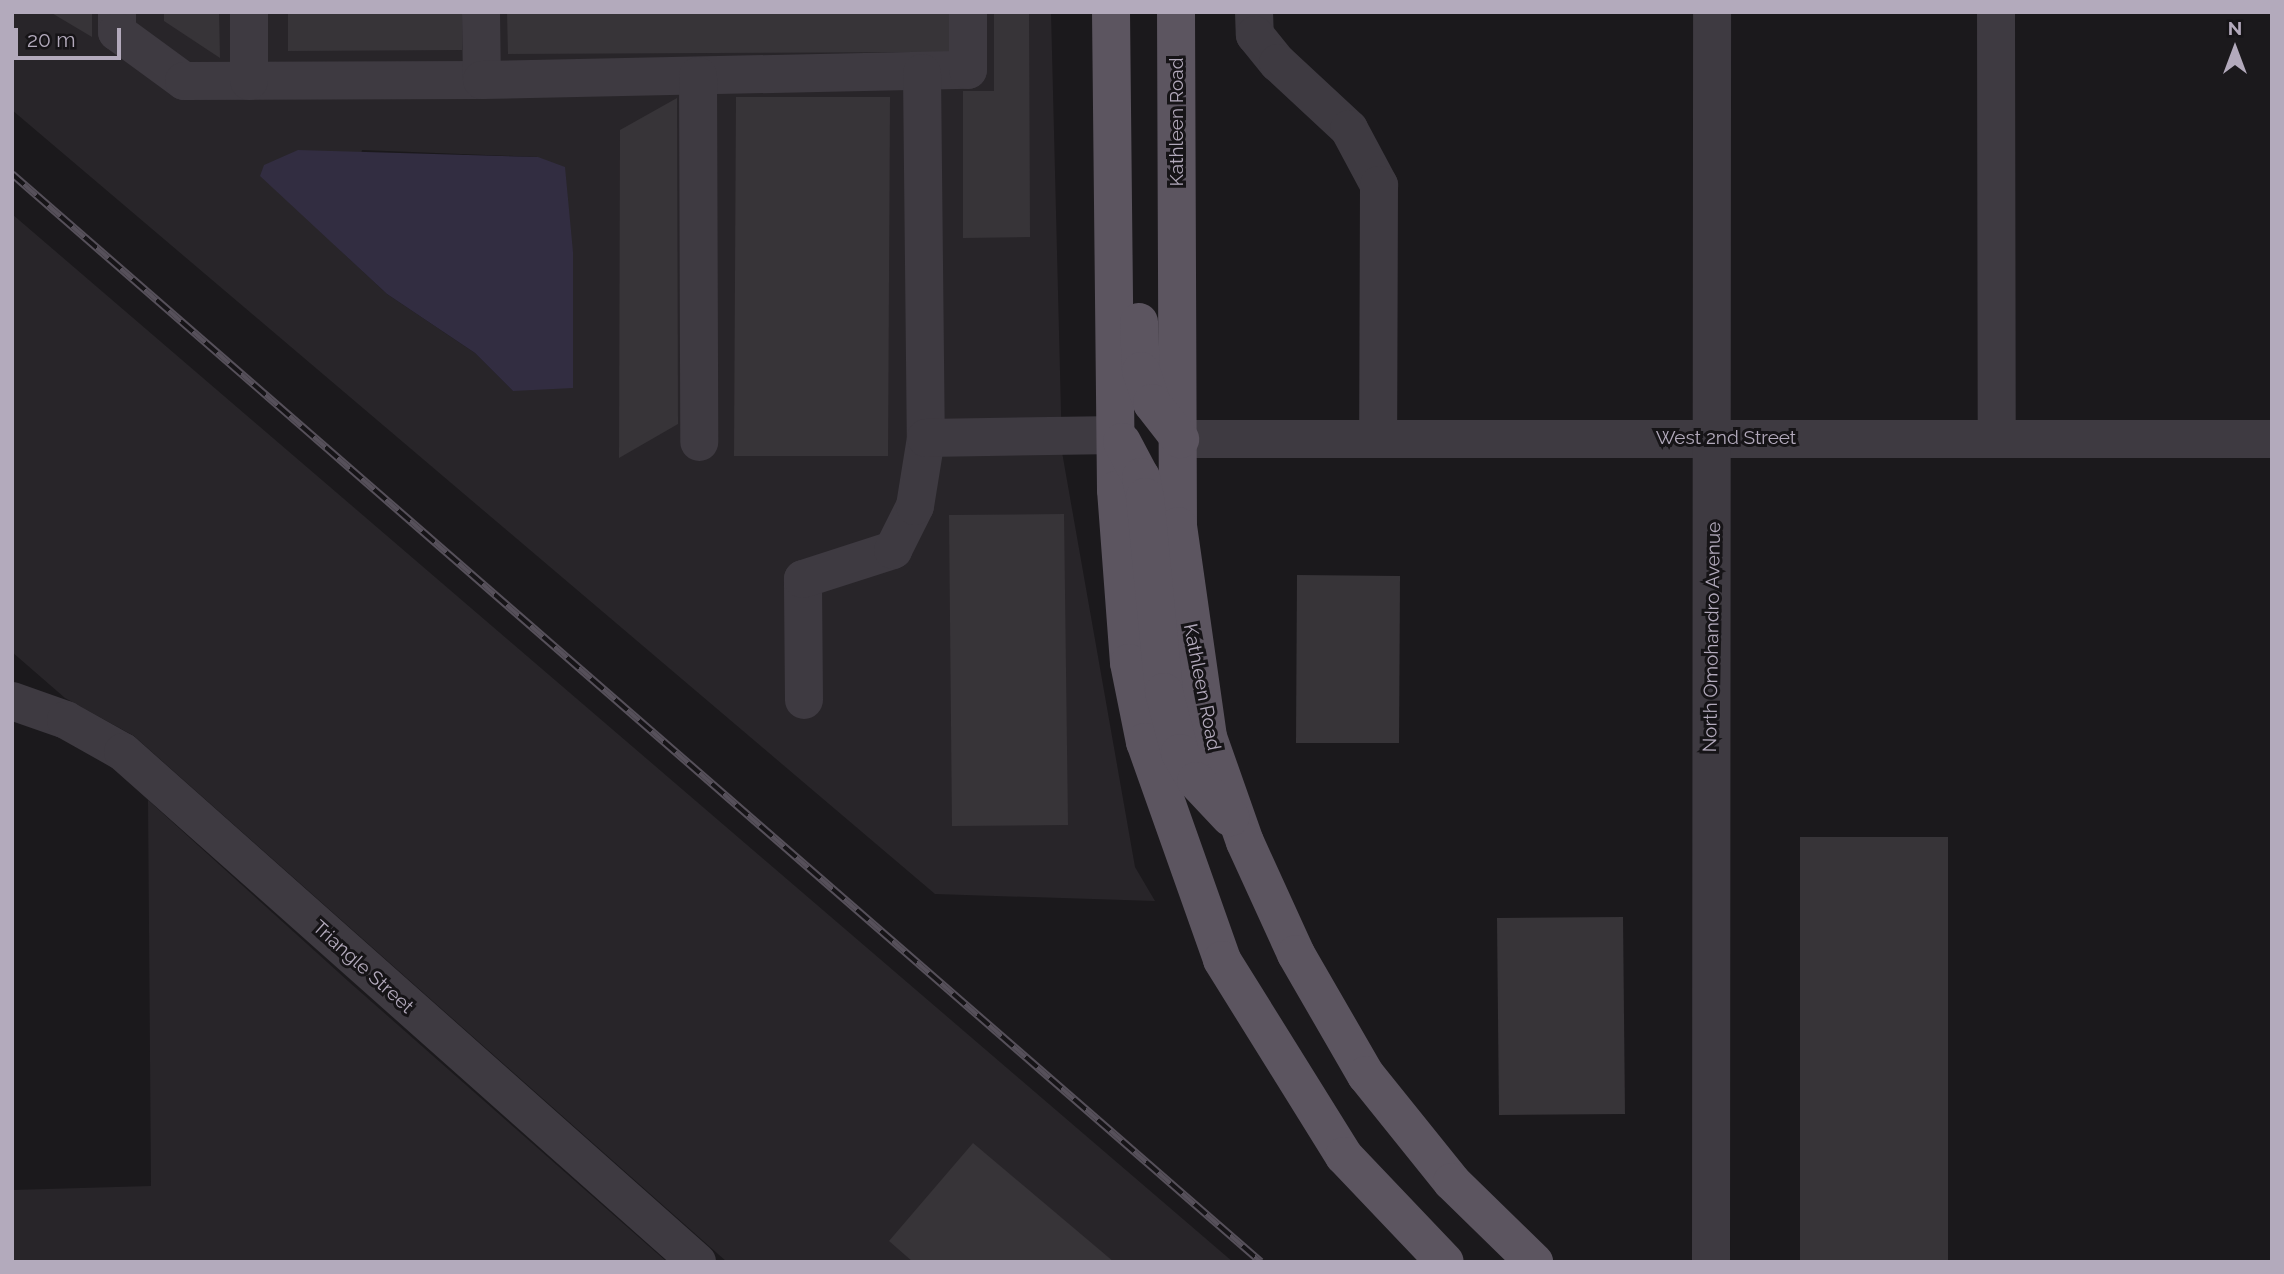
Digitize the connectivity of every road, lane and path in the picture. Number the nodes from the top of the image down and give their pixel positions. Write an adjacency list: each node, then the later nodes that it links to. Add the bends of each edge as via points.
1 (117, 12): 13 (street, via 117,32 184,81)
2 (249, 12): 13 (street)
3 (481, 12): 12 (street)
4 (968, 12): 10 (street, via 968,70)
5 (1111, 12): 14 (main road)
6 (1176, 12): 18 (main road, Kathleen Road)
7 (1254, 12): 19 (street, via 1255,35 1278,63 1349,129 1379,185)
8 (1712, 12): 17 (street, North Omohandro Avenue)
9 (1996, 12): 20 (street)
10 (922, 73): 11 (street); 16 (street)
11 (698, 76): 12 (street); 22 (street)
12 (482, 80): 13 (street)
13 (250, 81)
14 (1112, 184): 15 (main road); 18 (main road, via 1137,255 1142,371 1152,403)
15 (1117, 435): 16 (street); 25 (main road, via 1141,477 1145,497 1164,692 1180,753 1196,781); 27 (main road, via 1129,663 1145,742 1222,960 1343,1156)
16 (926, 438): 23 (street, via 915,506 893,550 803,579)
17 (1713, 438): 19 (street, West 2nd Street); 20 (street, West 2nd Street); 29 (street, North Omohandro Avenue)
18 (1180, 439): 19 (street, West 2nd Street); 25 (main road, Kathleen Road, via 1178,526 1184,585 1208,737)
19 (1378, 439)
20 (1997, 439): 21 (street, West 2nd Street)
21 (2272, 439)
22 (699, 442)
23 (804, 700)
24 (12, 701): 26 (street, Triangle Street, via 66,720 122,752)
25 (1240, 827): 28 (main road, Kathleen Road, via 1296,954 1366,1075 1452,1182)
26 (697, 1262)
27 (1446, 1262)
28 (1534, 1262)
29 (1711, 1262)

